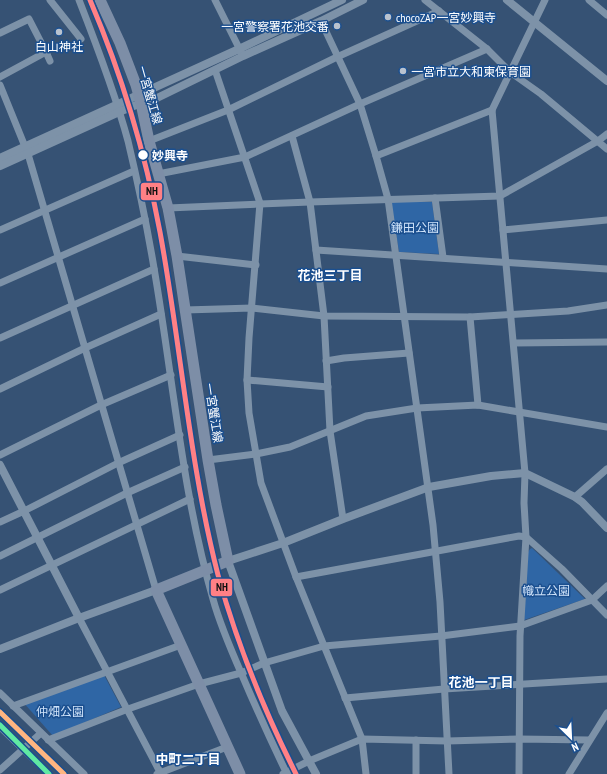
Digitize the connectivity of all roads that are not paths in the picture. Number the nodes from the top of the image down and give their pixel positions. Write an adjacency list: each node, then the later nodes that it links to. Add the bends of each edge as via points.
1 (50, 0): 16 (street)
2 (79, 0): 30 (street)
3 (100, 0): 27 (main road, 一宮蟹江線, via 120,43)
4 (216, 0): 19 (street)
5 (342, 0): 19 (street)
6 (363, 0): 13 (street)
7 (425, 0): 11 (street)
8 (507, 0): 14 (street)
9 (545, 0): 14 (street)
10 (589, 0): 12 (street)
11 (439, 11): 17 (street); 20 (street)
12 (605, 11)
13 (321, 21): 19 (street); 20 (street)
14 (535, 23): 23 (street); 25 (street)
15 (0, 33): 18 (street, via 29,19)
16 (81, 40)
17 (487, 49): 23 (street); 29 (street)
18 (46, 52): 21 (street); 24 (street)
19 (241, 53): 22 (street); 27 (street)
20 (337, 57): 29 (street); 31 (street)
21 (50, 61)
22 (215, 70): 27 (street, via 155,99); 31 (street)
23 (510, 72): 32 (street); 36 (street)
24 (0, 77)
25 (607, 81)
26 (0, 85): 28 (street)
27 (140, 99): 30 (street); 35 (main road, 一宮蟹江線)
28 (3, 100): 38 (street)
29 (360, 104): 34 (street); 39 (street)
30 (118, 109): 38 (street); 43 (street)
31 (228, 110): 35 (street); 40 (street)
32 (492, 110): 39 (street); 45 (street)
33 (607, 134): 36 (street)
34 (292, 136): 40 (street); 48 (street)
35 (149, 141): 44 (main road, 一宮蟹江線)
36 (598, 141): 37 (street); 45 (street)
37 (607, 149)
38 (27, 150): 41 (street); 42 (street); 51 (street)
39 (376, 156): 47 (street)
40 (245, 157): 44 (street); 49 (street)
41 (0, 158)
42 (0, 166)
43 (134, 171): 51 (street); 52 (street)
44 (158, 174): 50 (main road, 一宮蟹江線)
45 (500, 196): 46 (street); 55 (street)
46 (435, 198): 47 (street); 60 (street)
47 (388, 199): 48 (street); 57 (street)
48 (310, 202): 49 (street); 56 (street)
49 (260, 204): 50 (street); 62 (street)
50 (168, 208): 58 (main road, 一宮蟹江線)
51 (44, 210): 54 (street); 59 (street)
52 (145, 220): 59 (street); 63 (street)
53 (607, 220): 55 (street)
54 (0, 230)
55 (503, 230): 61 (street)
56 (316, 250): 57 (street); 72 (street)
57 (396, 255): 60 (street); 73 (street)
58 (177, 256): 62 (street); 69 (main road, 一宮蟹江線)
59 (58, 257): 65 (street); 67 (street)
60 (443, 258): 61 (street)
61 (506, 262): 64 (street); 71 (street)
62 (256, 265): 68 (street)
63 (154, 269): 67 (street); 70 (street)
64 (607, 269)
65 (0, 283)
66 (607, 305): 71 (street)
67 (72, 306): 75 (street); 78 (street)
68 (252, 308): 69 (street); 72 (street); 82 (street)
69 (185, 310): 94 (main road, 一宮蟹江線)
70 (161, 314): 78 (street); 81 (street)
71 (510, 314): 74 (street); 77 (street)
72 (324, 316): 73 (street); 80 (street)
73 (404, 317): 74 (street); 79 (street)
74 (470, 317): 86 (street)
75 (0, 338)
76 (607, 342): 77 (street)
77 (514, 343): 88 (street)
78 (85, 348): 84 (street); 85 (street)
79 (409, 353): 80 (street); 87 (street)
80 (326, 361): 83 (street)
81 (171, 375): 85 (street); 91 (street)
82 (247, 380): 83 (street); 92 (street)
83 (328, 387): 90 (street)
84 (0, 389)
85 (101, 405): 93 (street); 95 (street)
86 (478, 405): 87 (street); 88 (street)
87 (417, 408): 90 (street, via 366,416); 100 (street)
88 (520, 411): 89 (street); 99 (street)
89 (607, 427)
90 (330, 431): 92 (street, via 290,447); 105 (street)
91 (180, 435): 95 (street); 97 (street)
92 (256, 454): 94 (street); 111 (street, via 260,483)
93 (0, 455)
94 (208, 460): 114 (main road, 一宮蟹江線)
95 (118, 463): 101 (street); 104 (street)
96 (0, 465): 104 (street)
97 (185, 467): 101 (street); 103 (street)
98 (607, 469): 102 (street)
99 (525, 473): 100 (street); 102 (street); 109 (street)
100 (429, 487): 105 (street); 112 (street)
101 (127, 493): 107 (street); 110 (street)
102 (575, 497): 108 (street)
103 (190, 499): 107 (street); 116 (street)
104 (24, 511): 106 (street); 110 (street)
105 (342, 519): 111 (street)
106 (0, 522)
107 (136, 524): 115 (street); 120 (street)
108 (607, 528)
109 (526, 536): 112 (street); 121 (street); 124 (street)
110 (38, 537): 113 (street); 115 (street)
111 (283, 543): 114 (street); 117 (street)
112 (436, 552): 117 (street); 125 (street)
113 (0, 556)
114 (228, 561): 116 (main road); 129 (street)
115 (52, 565): 119 (street); 123 (street)
116 (206, 569): 120 (main road); 131 (street, via 222,626)
117 (296, 577): 127 (street)
118 (607, 586): 121 (street)
119 (0, 590)
120 (156, 590): 123 (street); 126 (main road)
121 (592, 600): 122 (street); 124 (street)
122 (607, 615)
123 (79, 618): 128 (street); 130 (street)
124 (520, 626): 125 (street); 134 (street)
125 (442, 636): 127 (street); 135 (street)
126 (181, 645): 130 (street); 133 (main road)
127 (324, 646): 129 (street); 137 (street)
128 (0, 649)
129 (264, 663): 131 (street); 151 (street, via 282,711)
130 (108, 672): 138 (street); 139 (street)
131 (241, 673): 133 (street); 158 (street)
132 (607, 679): 134 (street)
133 (199, 684): 139 (street); 149 (main road)
134 (520, 685): 135 (street); 144 (street)
135 (444, 689): 137 (street); 148 (street)
136 (0, 694): 138 (street)
137 (345, 698): 143 (street)
138 (13, 706): 142 (street)
139 (128, 709): 145 (street); 153 (street)
140 (607, 713): 147 (street)
141 (0, 727): 150 (street)
142 (41, 733): 145 (street); 150 (street)
143 (362, 739): 146 (street); 151 (street); 160 (street)
144 (519, 739): 147 (street); 148 (street); 163 (street)
145 (48, 740): 156 (street)
146 (416, 740): 148 (street); 161 (street)
147 (589, 740): 154 (street)
148 (447, 741): 162 (street)
149 (227, 747): 153 (street); 157 (main road)
150 (23, 749): 152 (street); 155 (street)
151 (309, 761): 158 (street); 159 (street)
152 (2, 770)
153 (158, 773)
154 (572, 773)
155 (48, 774)
156 (84, 774)
157 (240, 774)
158 (286, 774)
159 (316, 774)
160 (366, 774)
161 (416, 774)
162 (449, 774)
163 (519, 774)

